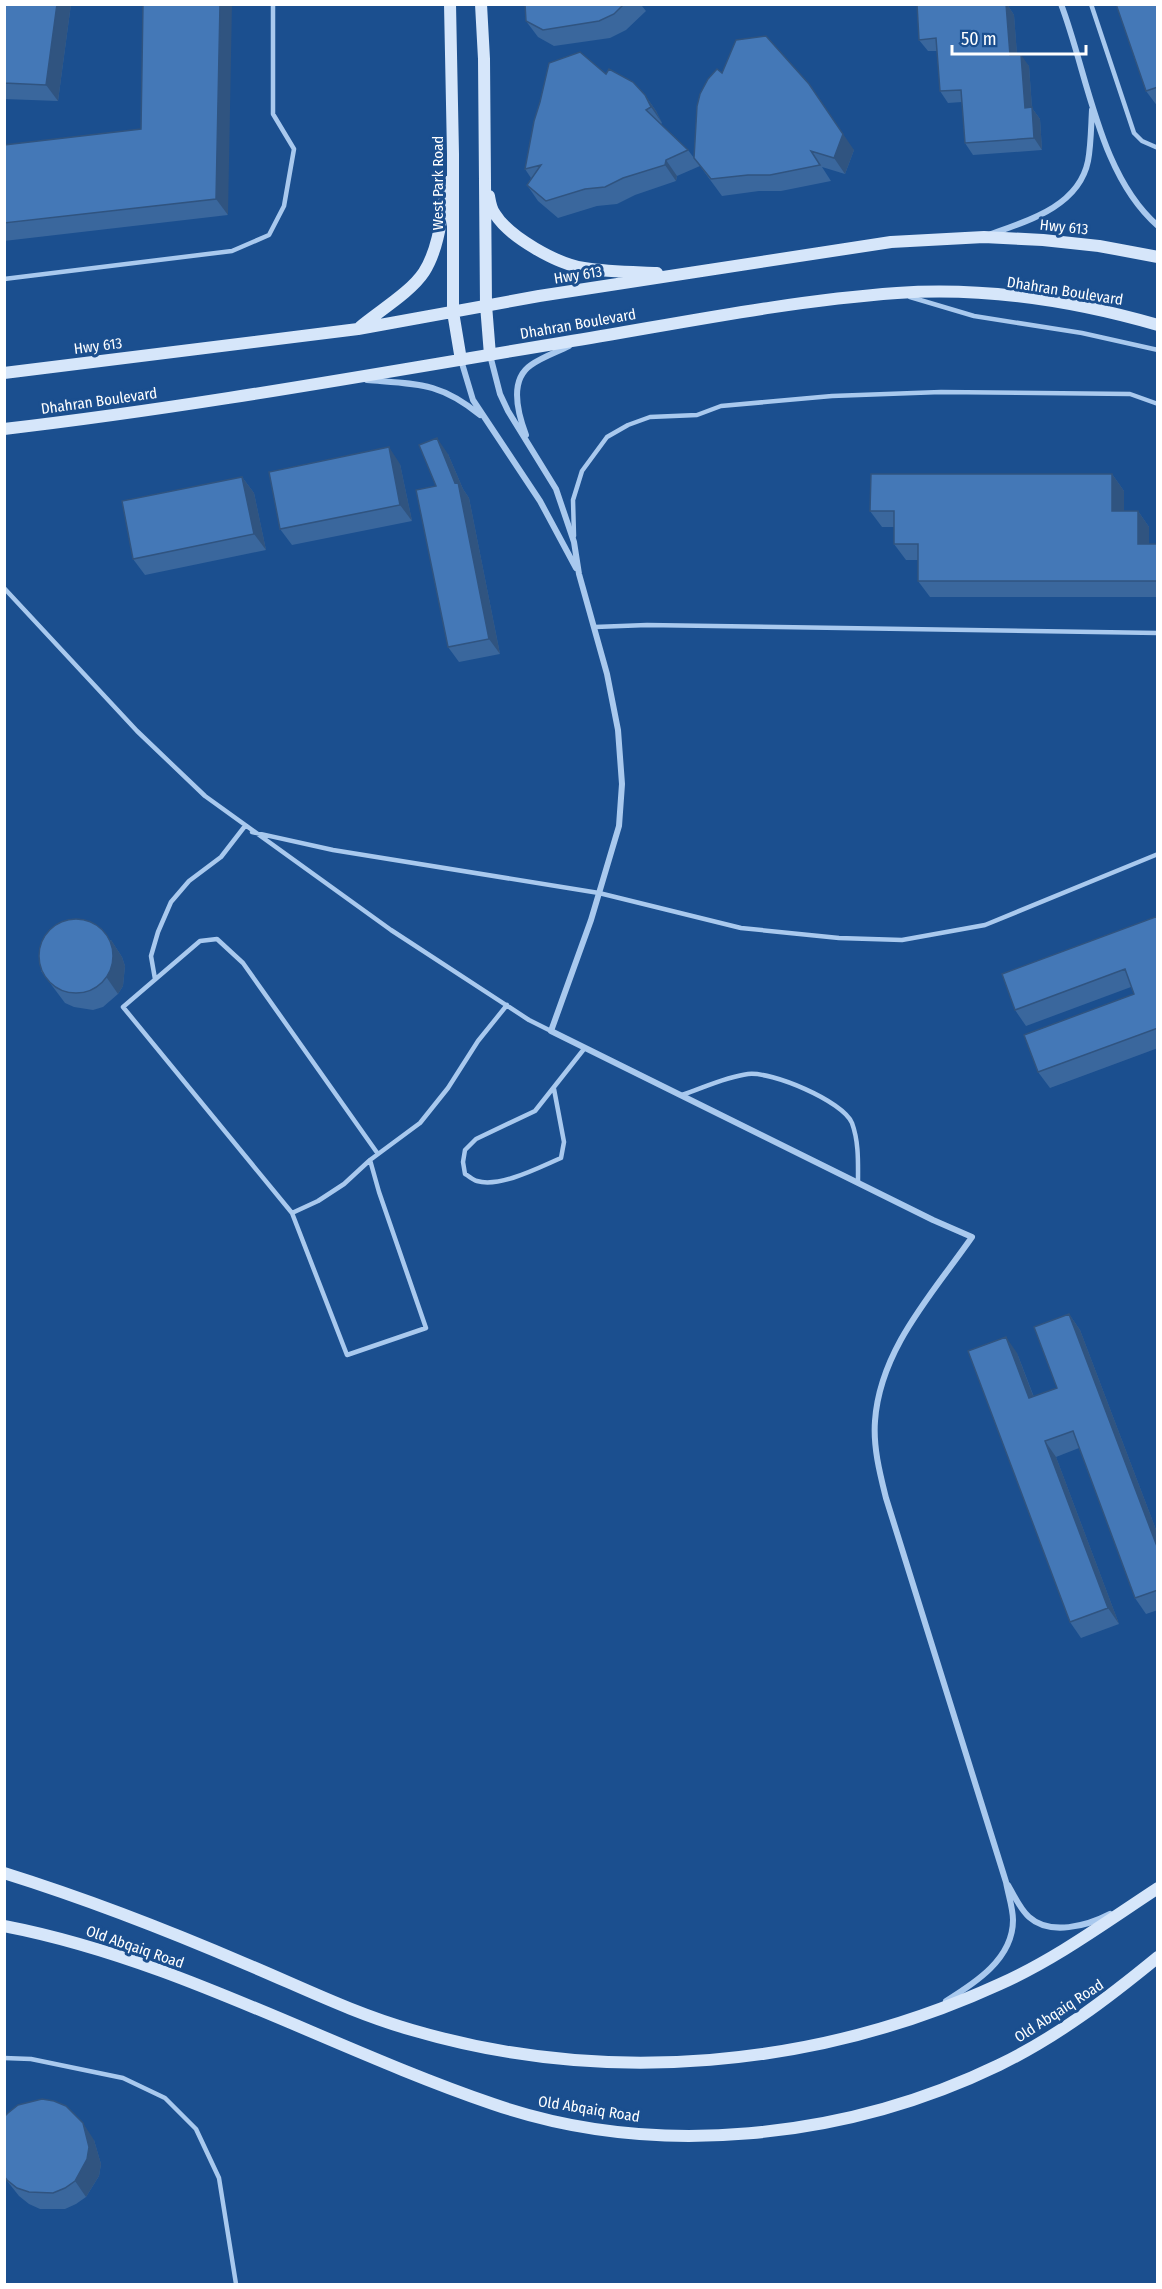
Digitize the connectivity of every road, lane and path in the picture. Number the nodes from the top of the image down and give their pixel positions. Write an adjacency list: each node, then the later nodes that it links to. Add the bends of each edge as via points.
1 (273, 4): 14 (lane, via 273,114 294,149 284,206 269,236 232,251)
2 (450, 4): 8 (main road, West Park Road)
3 (481, 4): 9 (main road)
4 (1061, 4): 6 (street)
5 (1091, 4): 7 (lane, via 1134,133)
6 (1092, 106): 10 (street, via 1118,173 1132,198); 11 (street, via 1088,162 1076,186 1049,211)
7 (1158, 148)
8 (453, 154): 17 (main road, West Park Road); 19 (main road, via 433,254 423,273)
9 (484, 179): 13 (main road, via 493,212 502,224 565,263 583,268); 16 (main road)
10 (1158, 226)
11 (984, 237): 12 (main road, Hwy 613, via 1088,244); 13 (main road, Hwy 613, via 891,242)
12 (1158, 257)
13 (680, 275): 16 (main road, Hwy 613)
14 (4, 279)
15 (898, 293): 18 (main road, Dhahran Boulevard, via 969,293 1030,299 1119,314); 20 (main road, Dhahran Boulevard, via 700,318); 21 (lane, via 974,316)
16 (486, 305): 17 (main road, Hwy 613); 22 (main road)
17 (453, 312): 19 (main road, Hwy 613); 23 (main road, West Park Road)
18 (1158, 325)
19 (358, 329): 24 (main road, Hwy 613)
20 (581, 340): 22 (main road, Dhahran Boulevard); 29 (street, via 530,365 522,374 519,411)
21 (1158, 350)
22 (490, 354): 23 (main road, Dhahran Boulevard); 29 (street, via 500,394)
23 (461, 360): 25 (main road, Dhahran Boulevard); 27 (street, via 473,400)
24 (4, 373)
25 (352, 378): 27 (street, via 425,385 444,391); 28 (main road, Dhahran Boulevard)
26 (1158, 404): 30 (lane, via 1130,394 941,392 824,397 722,406 697,415 651,417 607,437 593,453 582,471 573,500)
27 (486, 419): 31 (street, via 540,501)
28 (4, 429)
29 (533, 452): 30 (street, via 556,489)
30 (574, 542): 31 (street)
31 (579, 574): 33 (street)
32 (4, 588): 35 (lane, via 137,731 205,796)
33 (595, 627): 34 (lane); 38 (street, via 618,730 622,784 619,826)
34 (1158, 633)
35 (244, 826): 36 (lane); 39 (lane, via 221,857 189,881 171,902 151,956)
36 (252, 832): 38 (lane, via 333,850); 40 (lane, via 391,930)
37 (1158, 854): 38 (lane, via 985,925 902,940 741,928)
38 (599, 893): 41 (street)
39 (155, 979): 45 (lane, via 201,940 217,939 243,963); 48 (lane, via 123,1006)
40 (507, 1005): 41 (lane); 45 (lane, via 420,1123)
41 (551, 1031): 42 (street)
42 (584, 1049): 43 (lane); 44 (street)
43 (554, 1089): 43 (lane, via 535,1111 476,1139 465,1150 465,1174 477,1181 493,1182 528,1173 561,1158 564,1142)
44 (682, 1095): 47 (street); 47 (lane, via 749,1074 772,1076 828,1100 851,1122)
45 (378, 1154): 46 (lane)
46 (370, 1160): 48 (lane, via 327,1196); 48 (lane, via 426,1328 347,1355)
47 (858, 1182): 50 (street, via 972,1237 895,1350 881,1385 875,1422 878,1464 886,1498)
48 (292, 1213)
49 (4, 1873): 54 (main road, Old Abqaiq Road, via 173,1933 410,2030 479,2047 590,2062 718,2060 790,2050)
50 (1006, 1882): 51 (street, via 1027,1915 1040,1925 1054,1927 1104,1917); 54 (street, via 1013,1920 1010,1938 1001,1954 989,1971)
51 (1158, 1888): 54 (main road, Old Abqaiq Road, via 1060,1953 1001,1984)
52 (4, 1926): 53 (main road, Old Abqaiq Road, via 96,1948 174,1976 495,2105 554,2121 664,2135 720,2135 826,2122 936,2092 1000,2065 1053,2035 1107,1999)
53 (1158, 1957)
54 (921, 2017)
55 (4, 2058): 56 (lane, via 31,2059 123,2078 165,2098 196,2129 219,2178)
56 (236, 2284)

